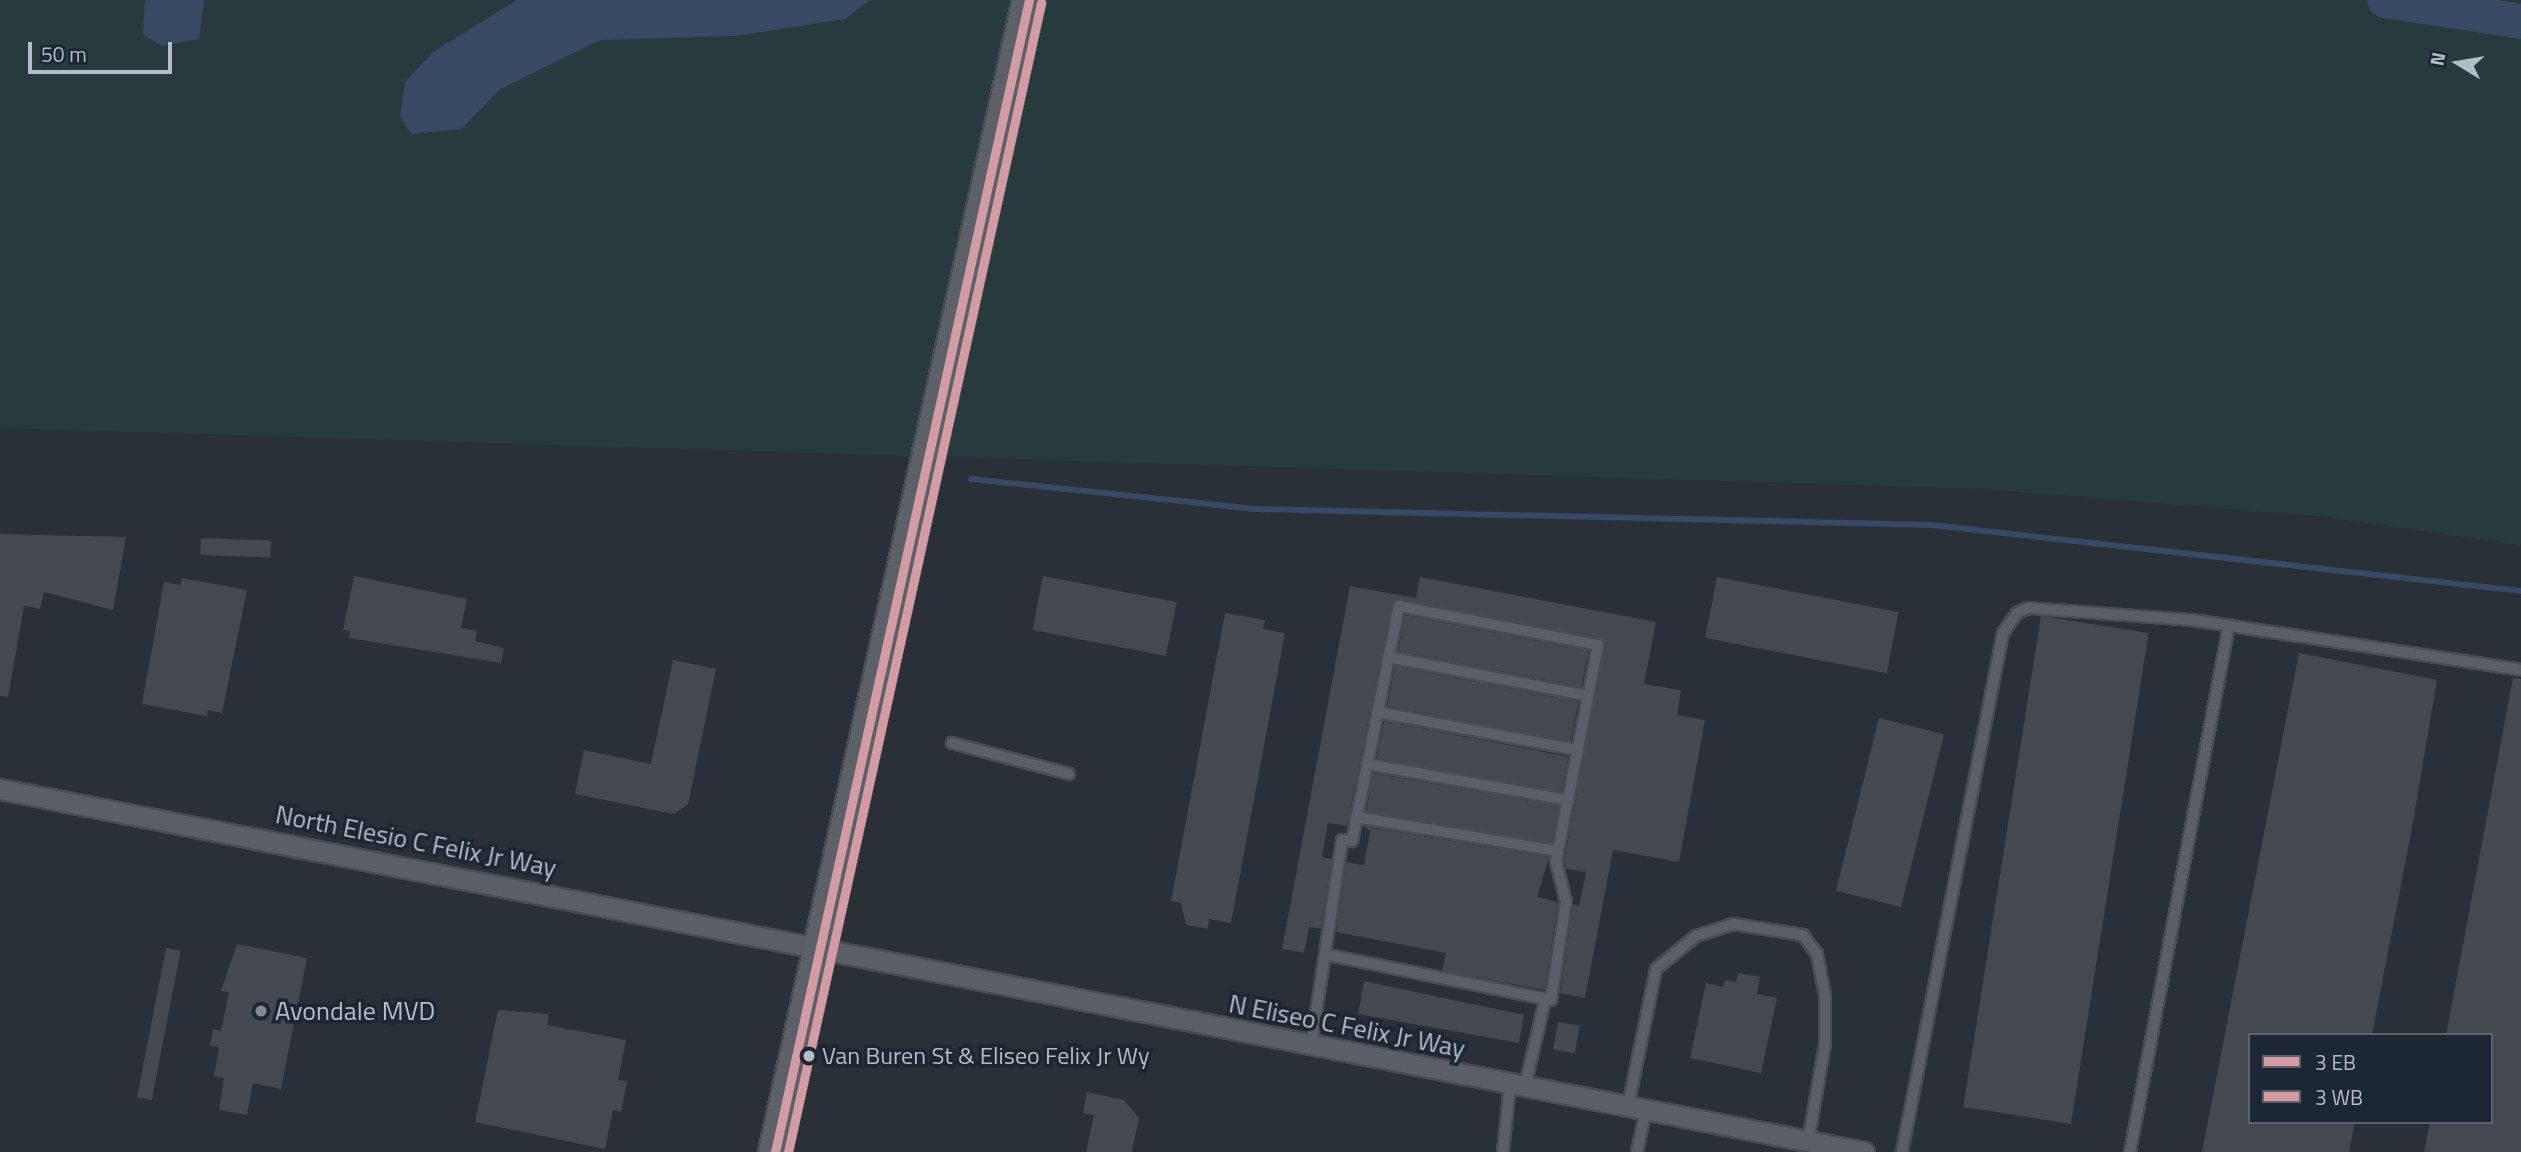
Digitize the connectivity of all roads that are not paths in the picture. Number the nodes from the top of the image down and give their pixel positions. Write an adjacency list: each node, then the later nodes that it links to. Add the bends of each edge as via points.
1 (1030, 0): 15 (main road)
2 (2229, 625): 4 (lane); 26 (lane, via 2028,608 2009,621); 27 (lane)
3 (1388, 657): 5 (lane); 5 (lane, via 1399,606 1598,645); 6 (lane)
4 (2521, 670)
5 (1588, 696): 8 (lane)
6 (1377, 712): 8 (lane); 9 (lane)
7 (953, 743): 10 (lane)
8 (1578, 750): 12 (lane)
9 (1367, 764): 12 (lane); 13 (lane)
10 (1069, 775)
11 (0, 789): 15 (street, North Elesio C Felix Jr Way)
12 (1568, 800): 14 (lane)
13 (1356, 817): 14 (lane); 16 (lane, via 1352,841 1342,839)
14 (1558, 850): 17 (lane, via 1566,902 1551,1000)
15 (820, 949): 18 (street, N Eliseo C Felix Jr Way); 22 (main road)
16 (1327, 955): 17 (lane); 18 (lane)
17 (1545, 1000): 19 (lane)
18 (1311, 1046): 19 (street, N Eliseo C Felix Jr Way)
19 (1518, 1085): 20 (street, N Eliseo C Felix Jr Way); 23 (lane)
20 (1637, 1108): 21 (street, N Eliseo C Felix Jr Way); 21 (lane, via 1656,969 1696,936 1734,924 1803,936 1817,954 1825,995 1825,1044); 24 (lane)
21 (1799, 1144): 25 (street, N Eliseo C Felix Jr Way)
22 (775, 1152)
23 (1503, 1152)
24 (1637, 1152)
25 (1864, 1152)
26 (1902, 1152)
27 (2130, 1152)

